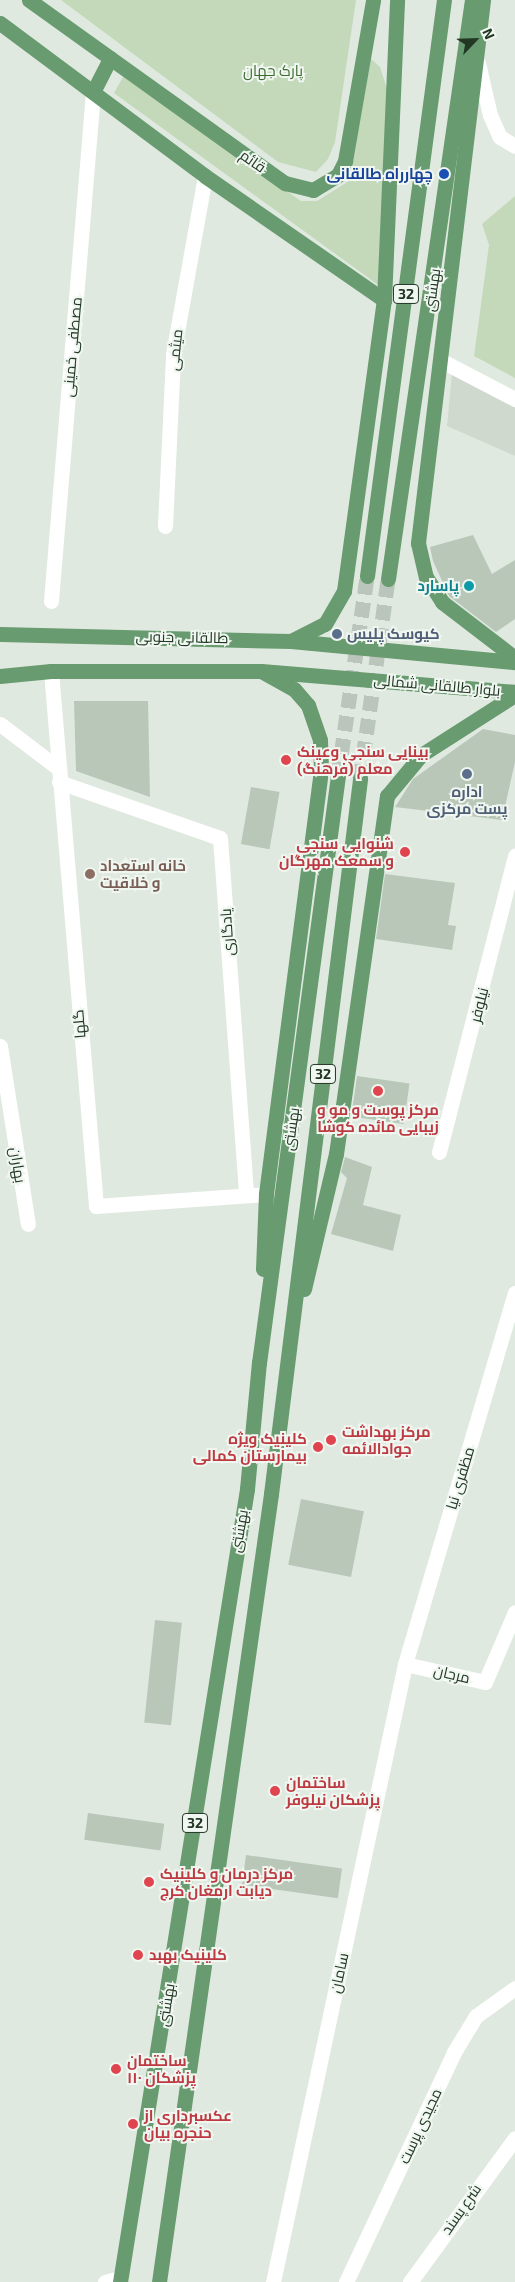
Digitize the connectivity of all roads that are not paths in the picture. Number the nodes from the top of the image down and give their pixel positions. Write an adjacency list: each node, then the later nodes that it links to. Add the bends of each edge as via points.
1 (29, 0): 8 (main road, قائم)
2 (373, 0): 8 (main road, قائم, via 345,161 338,175 313,190 285,183)
3 (397, 0): 13 (main road)
4 (444, 0): 17 (main road, بهشتى / 32)
5 (472, 0): 18 (main road, بهشتى / 32)
6 (483, 0): 9 (main road)
7 (0, 22): 10 (main road)
8 (110, 58): 10 (main road)
9 (478, 63): 11 (street, via 490,116 500,137); 14 (main road)
10 (93, 92): 12 (main road); 19 (street, مصطفی خمینی)
11 (515, 146)
12 (205, 176): 13 (main road); 16 (street, میثمی, via 173,354)
13 (384, 300): 23 (main road, via 344,591 326,624)
14 (440, 360): 15 (street); 25 (main road, via 419,515 418,543 426,577 460,620)
15 (515, 399)
16 (165, 526)
17 (368, 576)
18 (388, 579)
19 (51, 601)
20 (0, 634): 21 (main road, طالقانی جنوبی)
21 (27, 634): 22 (main road); 23 (main road, طالقانی جنوبی)
22 (0, 638)
23 (291, 641): 24 (main road, طالقانی جنوبی)
24 (363, 647): 26 (main road, بلوار طالقانی شمالی)
25 (515, 658)
26 (515, 662)
27 (50, 671): 28 (main road); 29 (main road); 32 (street, گلها)
28 (261, 671): 30 (main road, بلوار طالقانی شمالی); 38 (main road, via 294,689 308,705 320,740 321,770)
29 (0, 676)
30 (515, 693): 43 (main road, via 421,754 387,796 336,1154)
31 (0, 724): 32 (street)
32 (59, 775): 39 (street, یادگاری, via 220,838); 39 (street, گلها, via 96,1206)
33 (338, 776): 42 (main road, بهشتى / 32)
34 (360, 779): 43 (main road, بهشتى / 32)
35 (515, 856): 37 (street, نیلوفر)
36 (0, 1046): 40 (street, بهاران)
37 (439, 1152)
38 (266, 1194): 39 (street, گلها); 42 (main road)
39 (246, 1195)
40 (28, 1224)
41 (515, 1293): 45 (street, مظفری نیا)
42 (259, 1363): 48 (main road, بهشتى / 32, via 247,1489)
43 (285, 1369): 49 (main road, بهشتى / 32, via 271,1494)
44 (515, 1612): 45 (street, مرجان, via 485,1682)
45 (405, 1664): 50 (street, سامان)
46 (515, 1988): 51 (street, مجیدی پرست, via 476,2016 454,2052)
47 (515, 2138): 52 (street, شرع پسند)
48 (115, 2281)
49 (158, 2282)
50 (273, 2282)
51 (346, 2282)
52 (410, 2282)

